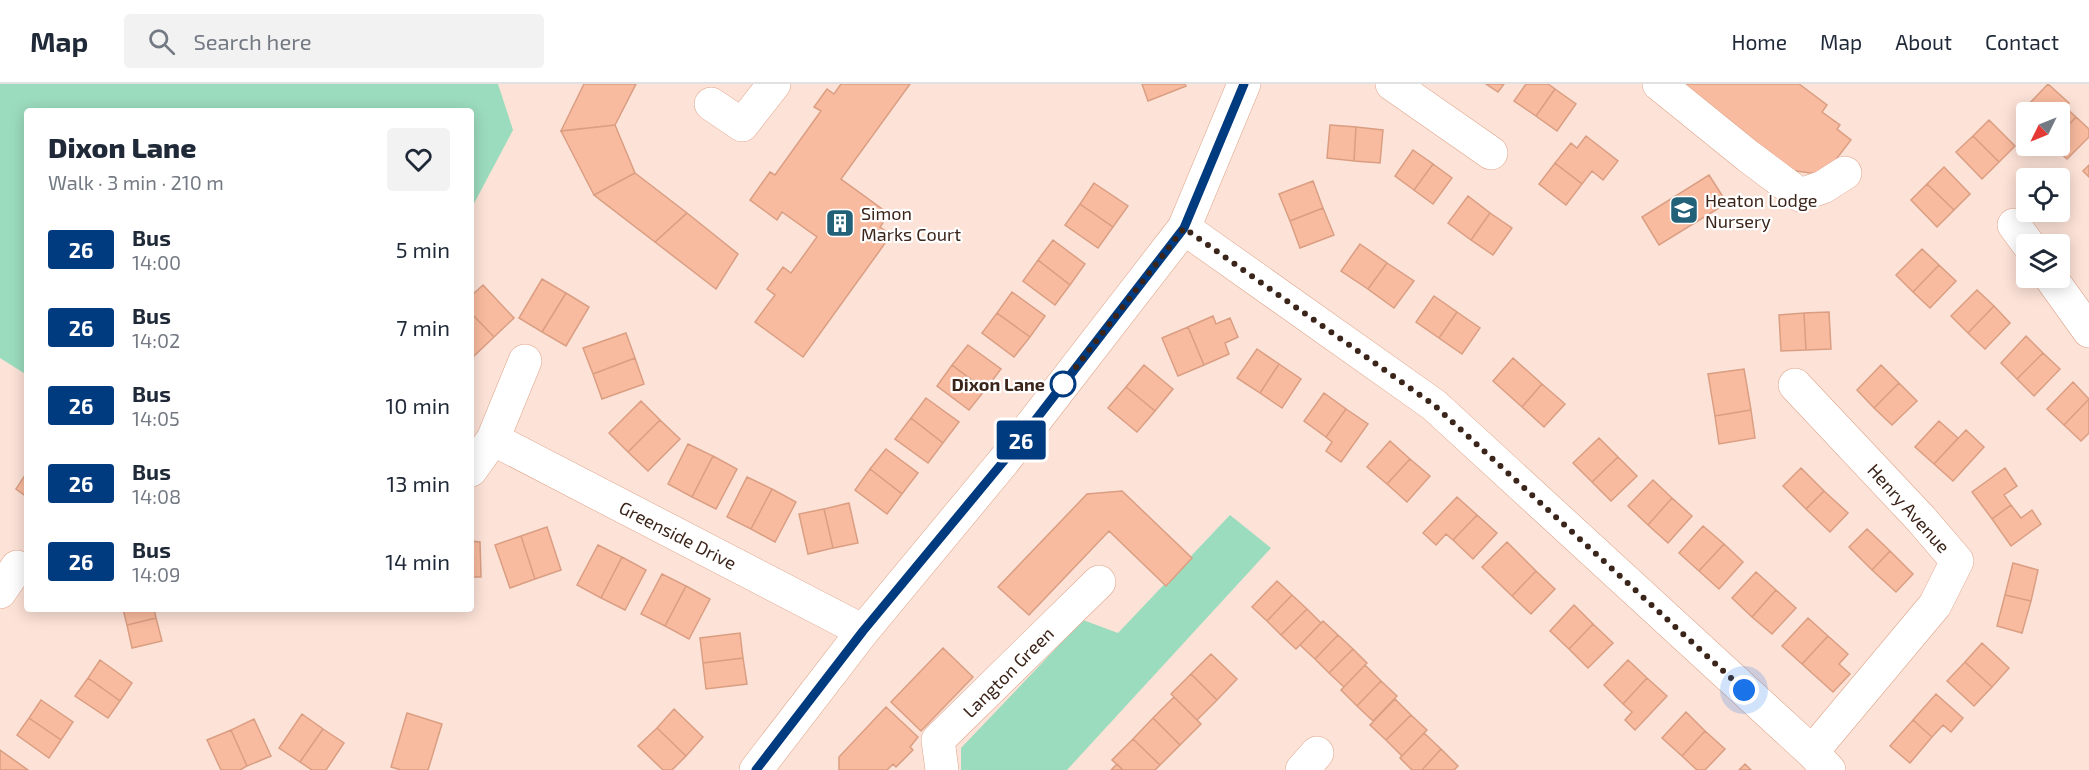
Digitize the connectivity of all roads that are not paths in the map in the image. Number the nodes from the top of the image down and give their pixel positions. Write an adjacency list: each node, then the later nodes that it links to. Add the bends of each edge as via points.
1 (774, 84): 5 (street, via 742,125)
2 (1244, 84): 8 (street)
3 (1392, 84): 6 (street)
4 (1659, 84): 7 (street, via 1800,195)
5 (711, 104)
6 (1491, 153)
7 (1845, 173)
8 (1184, 228): 16 (street, via 1003,462); 17 (street, via 1434,405)
9 (2058, 288): 10 (street)
10 (2089, 331)
11 (525, 361): 13 (street)
12 (1795, 385): 17 (street, Henry Avenue, via 1957,561 1935,605)
13 (493, 440): 14 (street); 16 (street, Greenside Drive)
14 (474, 466)
15 (1099, 582): 19 (street, Langton Green, via 938,741)
16 (863, 631): 18 (street)
17 (1821, 761)
18 (756, 770)
19 (942, 770)

